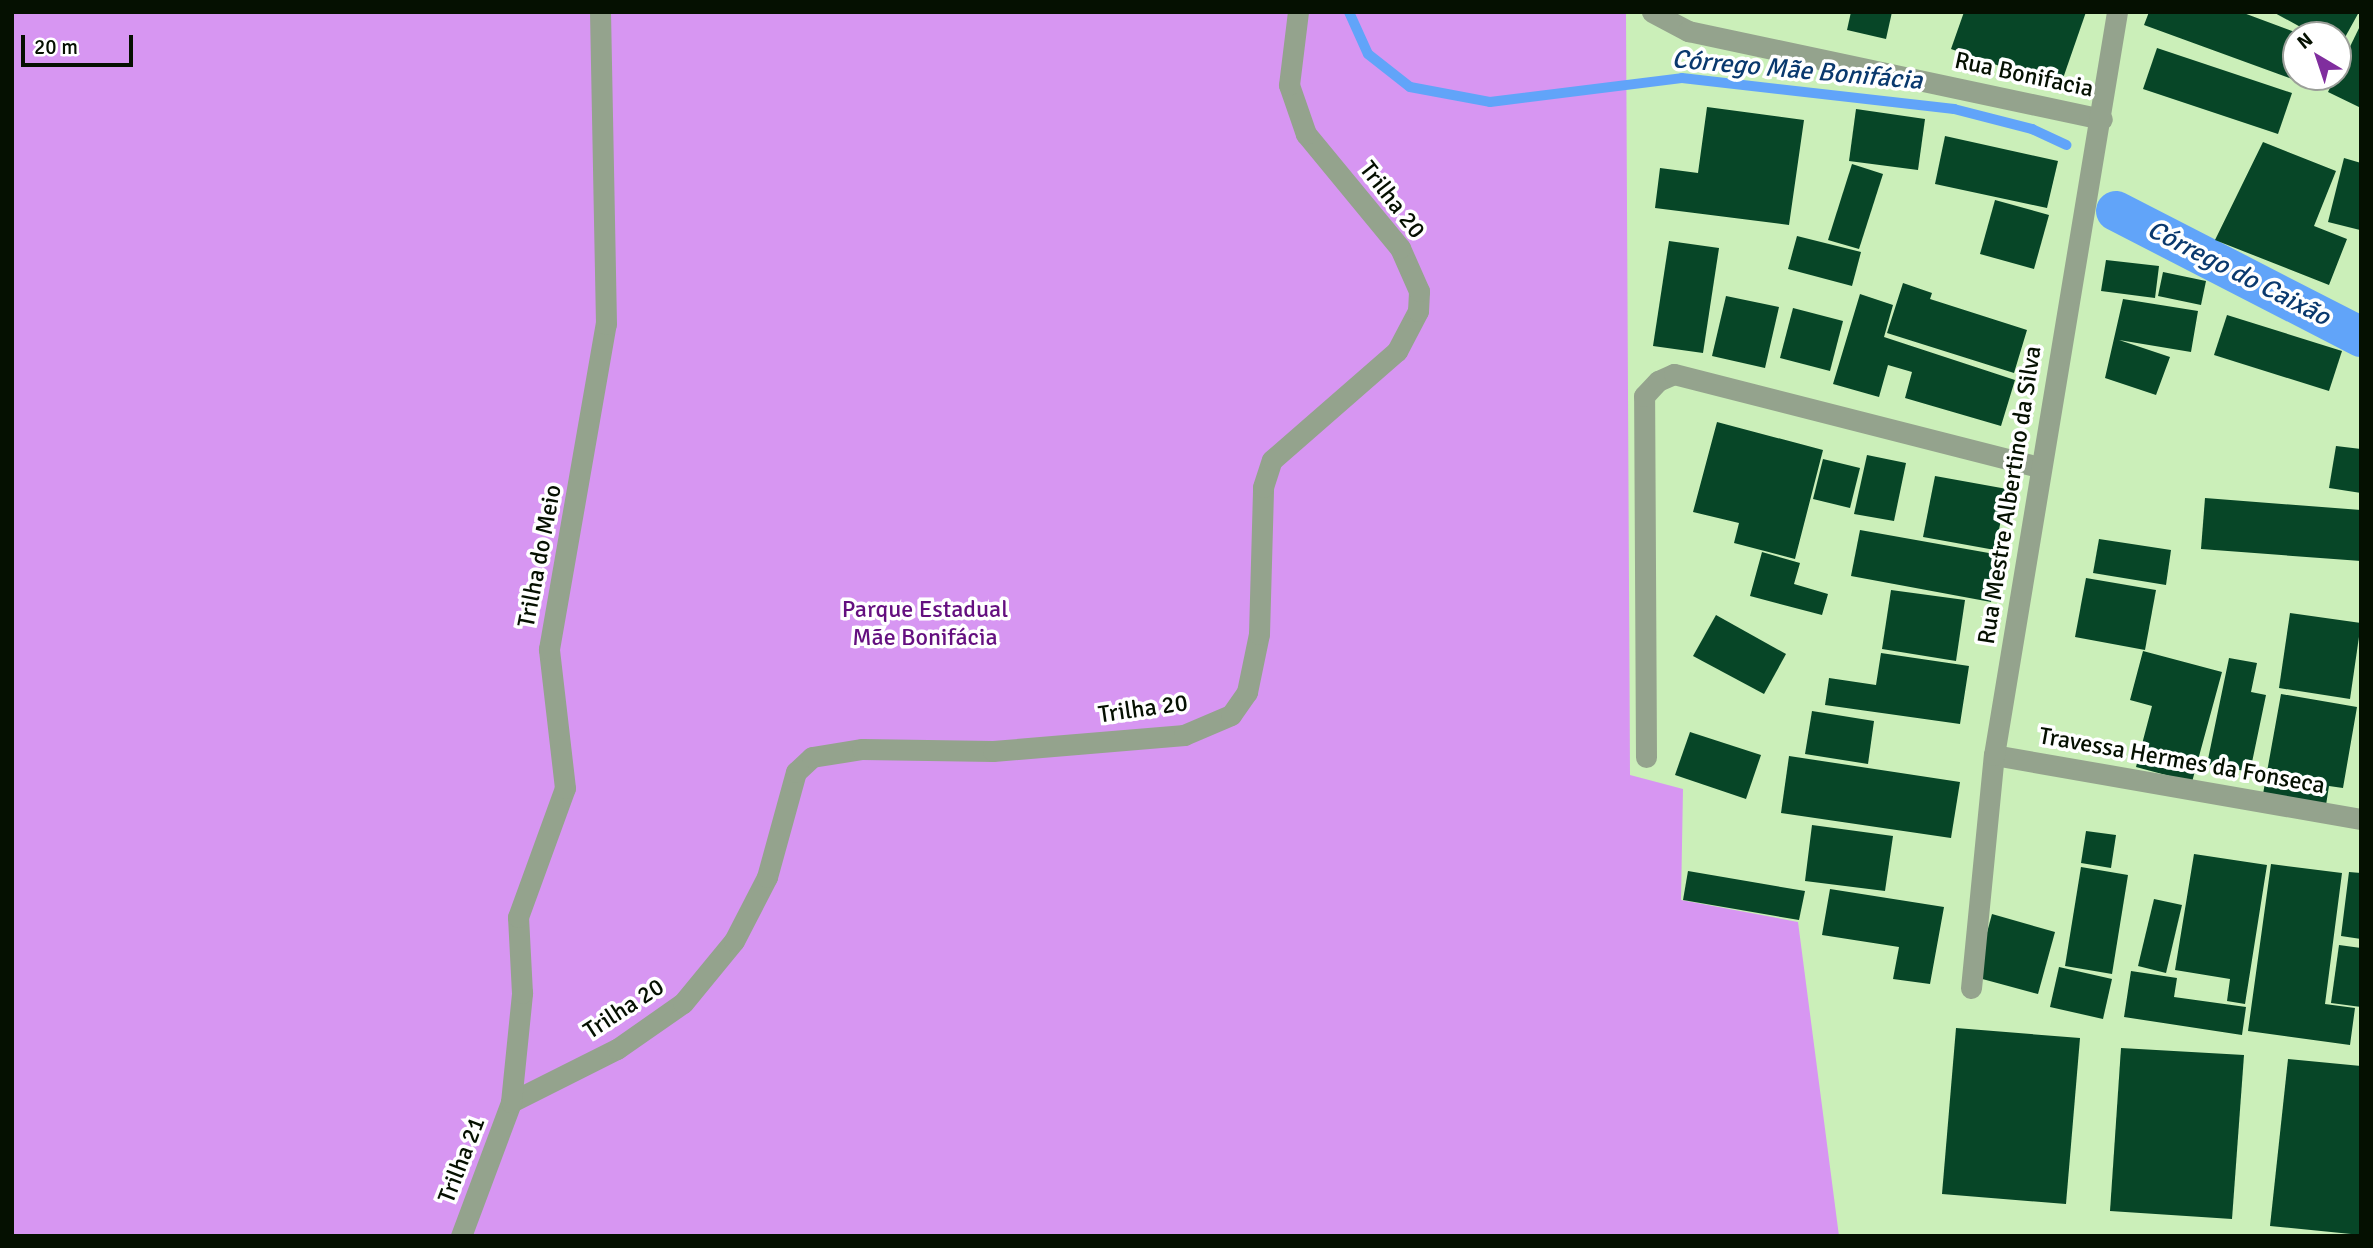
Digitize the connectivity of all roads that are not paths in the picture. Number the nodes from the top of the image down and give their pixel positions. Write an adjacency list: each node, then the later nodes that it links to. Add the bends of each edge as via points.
1 (600, 12): 11 (street, Trilha do Meio, via 606,324 590,442 552,611 549,649 565,788 517,917 522,993)
2 (1298, 12): 11 (street, Trilha 20, via 1289,85 1306,134 1400,248 1419,291 1418,311 1397,351 1272,460 1263,487 1259,634 1247,692 1231,715 1184,735 993,751 862,749 812,757 796,772 767,877 734,941 683,1003 617,1049)
3 (1652, 12): 5 (street, Rua Bonifacia, via 1688,31)
4 (2117, 12): 5 (street, Rua Mestre Albertino da Silva)
5 (2102, 119): 6 (street, Rua Mestre Albertino da Silva)
6 (2040, 467): 7 (street, Rua Mestre Albertino da Silva); 8 (street, via 1674,374 1657,381 1644,396)
7 (1994, 755): 9 (street, Travessa Hermes da Fonseca); 10 (street, Rua Mestre Albertino da Silva)
8 (1646, 757)
9 (2361, 819)
10 (1971, 988)
11 (512, 1102): 12 (street, Trilha 21)
12 (461, 1236)

